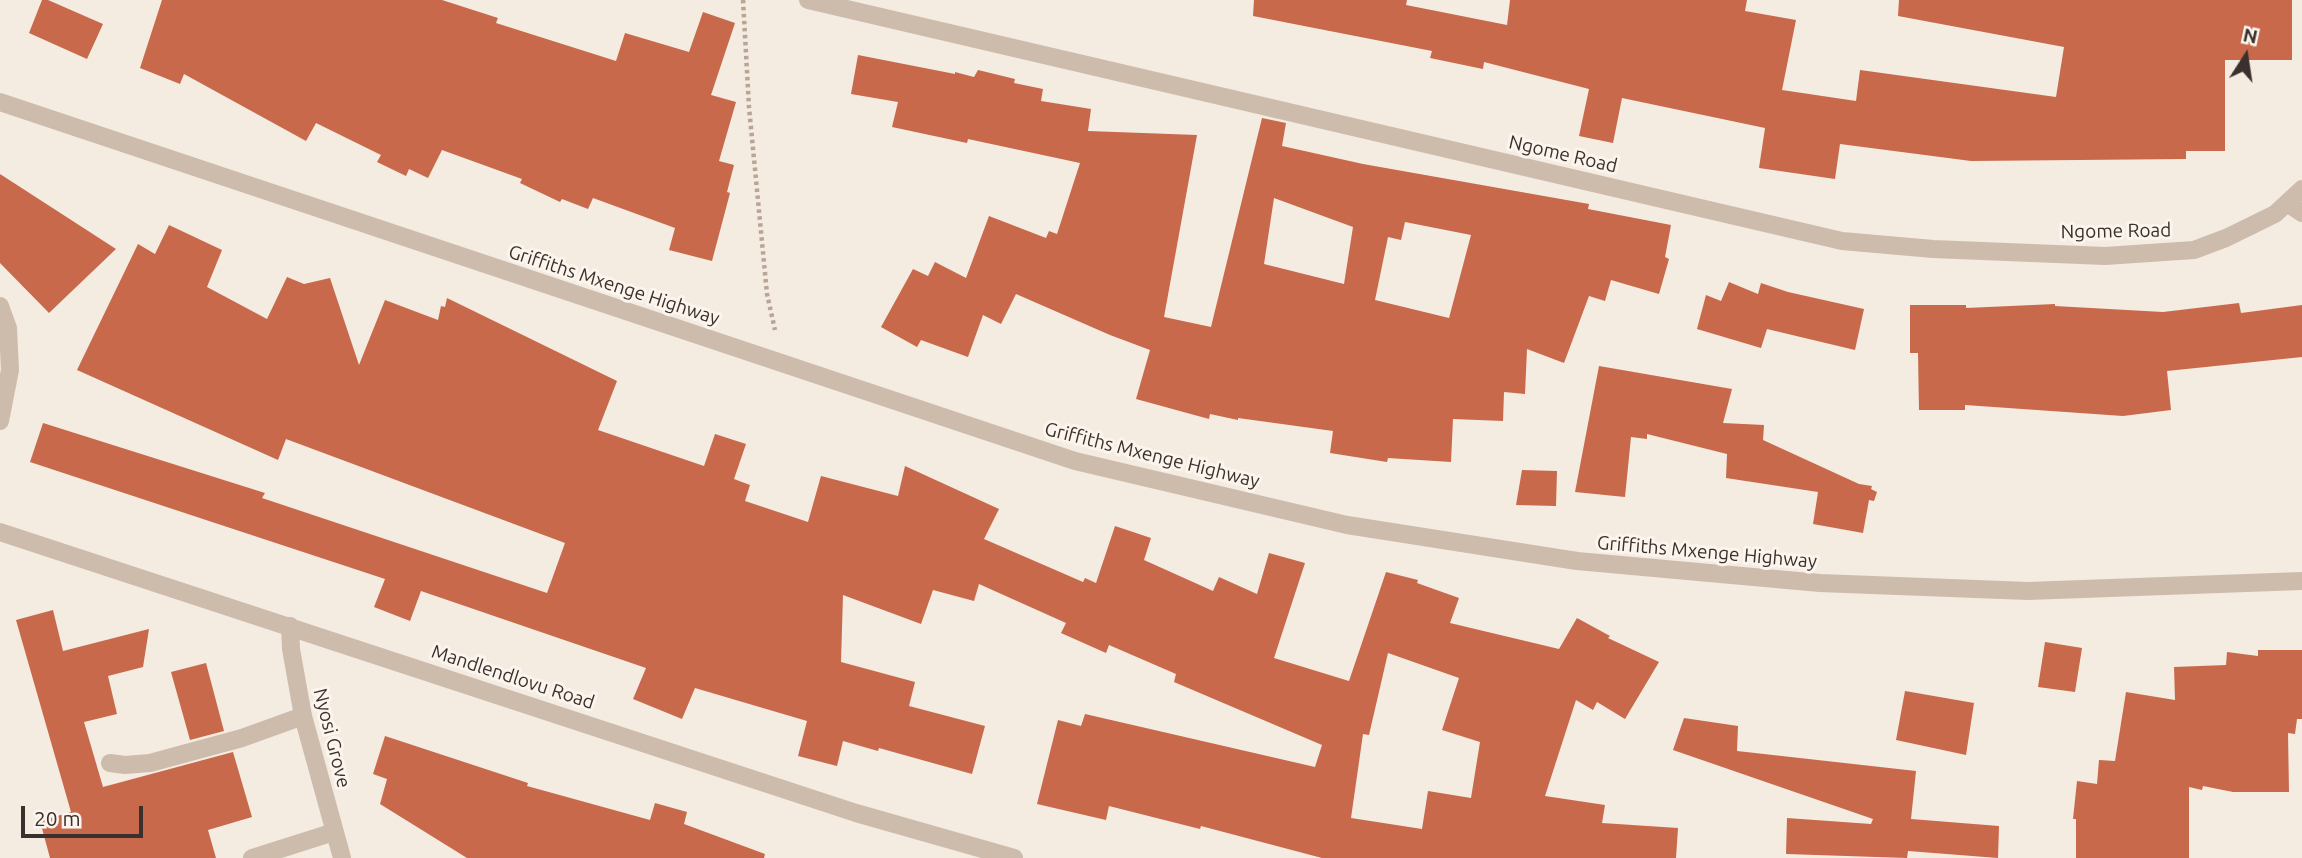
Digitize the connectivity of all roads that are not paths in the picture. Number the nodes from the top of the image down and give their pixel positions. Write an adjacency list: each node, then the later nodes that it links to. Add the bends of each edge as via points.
1 (808, 0): 4 (street, Ngome Road, via 1842,241 2105,256 2194,250)
2 (0, 102): 8 (street, Griffiths Mxenge Highway, via 1075,461 1348,525 1577,561 1820,583 2028,591)
3 (2302, 188): 4 (street, Ngome Road)
4 (2295, 208)
5 (0, 306): 6 (street, via 8,328 10,370)
6 (0, 421)
7 (0, 532): 9 (street, Mandlendlovu Road)
8 (2302, 581)
9 (290, 626): 10 (street, Nyosi Grove); 15 (street, Mandlendlovu Road, via 856,813)
10 (303, 716): 11 (street, via 150,763); 12 (street, Nyosi Grove)
11 (110, 763)
12 (334, 832): 13 (street); 14 (street, Nyosi Grove)
13 (252, 858)
14 (342, 858)
15 (1014, 858)

